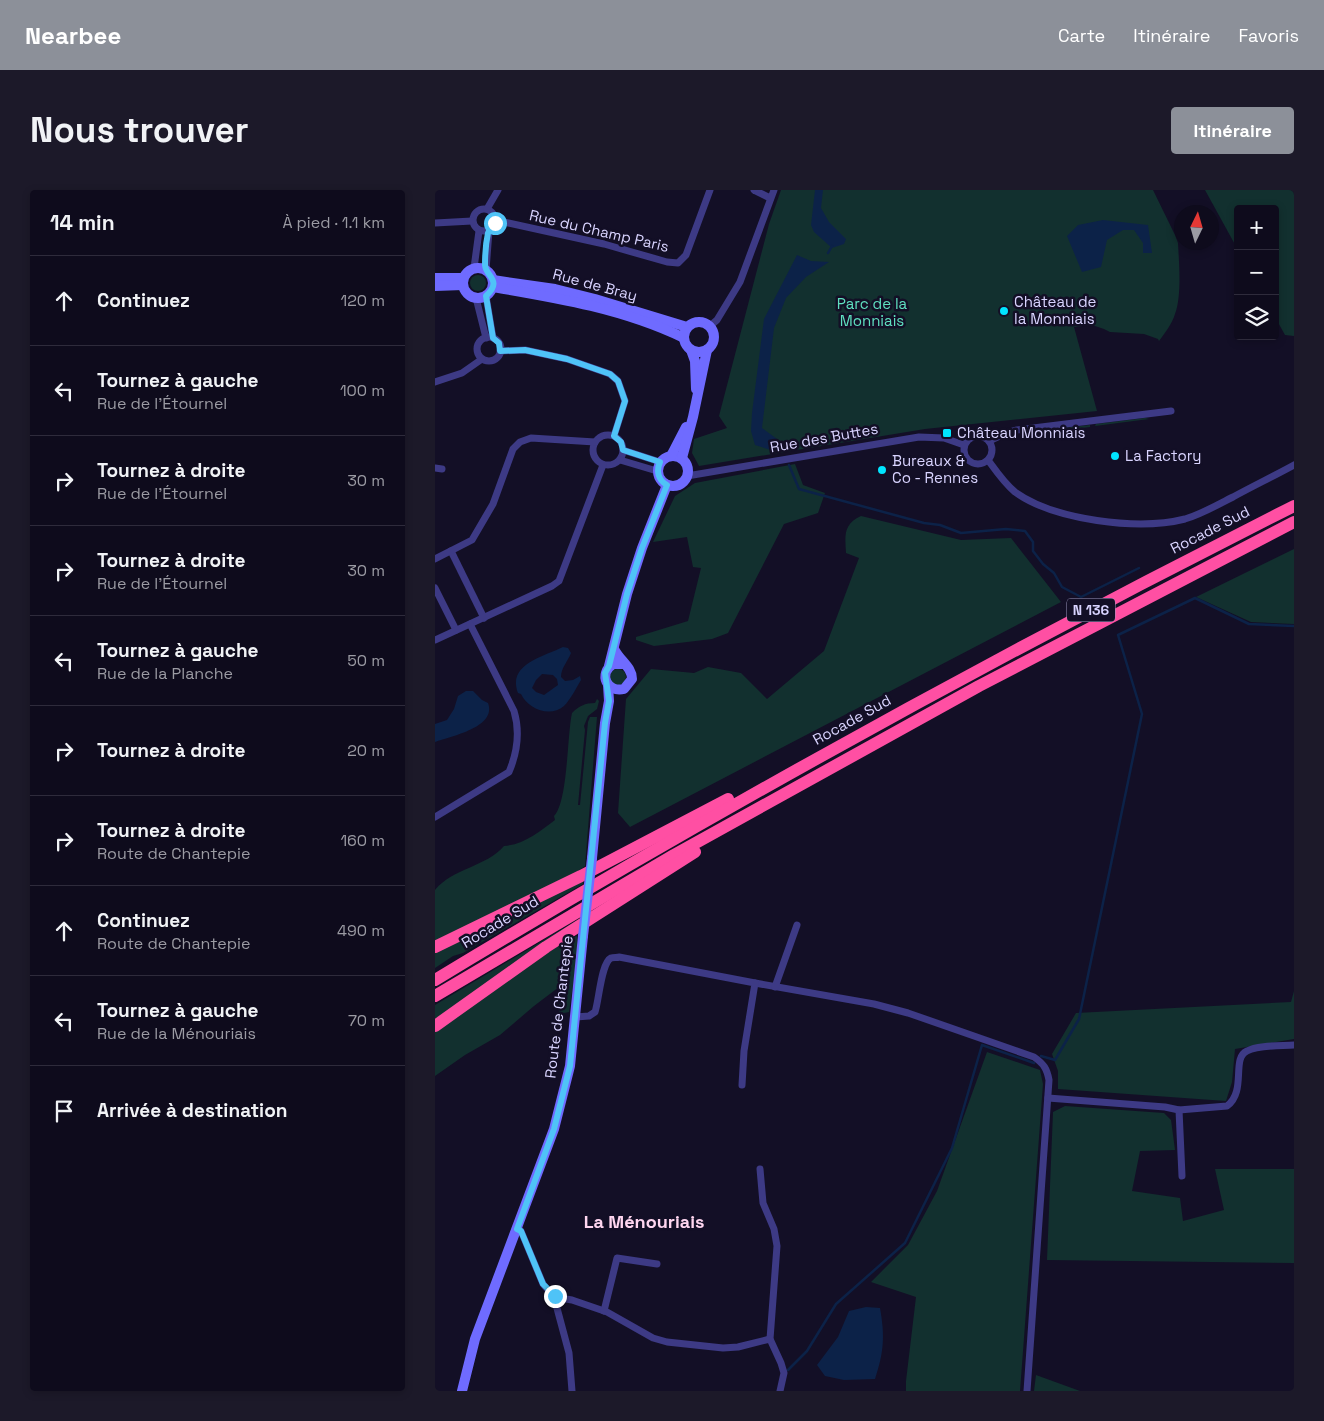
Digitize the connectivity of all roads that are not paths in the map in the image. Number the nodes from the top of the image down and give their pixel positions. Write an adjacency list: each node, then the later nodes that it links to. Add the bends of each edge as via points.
1 (498, 190): 6 (street)
2 (710, 190): 7 (street, Rue du Champ Paris, via 686,254 678,262)
3 (754, 190): 5 (street)
4 (774, 190): 5 (street)
5 (770, 198): 18 (street, via 740,282)
6 (487, 209): 7 (street); 8 (street, via 476,212)
7 (495, 220): 10 (street)
8 (472, 221): 9 (street); 11 (street)
9 (435, 223)
10 (489, 230): 11 (street); 13 (street)
11 (479, 231): 12 (street)
12 (474, 268): 13 (street); 15 (street)
13 (486, 270): 17 (street, via 489,272)
14 (435, 278): 15 (street)
15 (463, 282): 16 (street); 17 (street, via 467,294)
16 (435, 286)
17 (487, 290): 19 (street, Rue de Bray, via 555,289); 20 (street); 21 (street, Rue de Bray, via 555,297 594,306)
18 (710, 326): 19 (street, via 696,322); 23 (street, via 714,339)
19 (687, 327): 21 (street)
20 (489, 338): 24 (street, via 499,343); 25 (street, via 477,346)
21 (684, 338): 22 (street)
22 (691, 350): 23 (street); 33 (street, via 696,389 685,428)
23 (707, 350): 34 (street)
24 (500, 351): 25 (street, via 494,360); 28 (street, via 513,349 567,359 610,374 618,381 625,401)
25 (481, 358): 26 (street, via 462,373)
26 (435, 382)
27 (1171, 411): 29 (street, via 1017,430)
28 (614, 436): 30 (street, via 603,436); 32 (street, via 621,442)
29 (989, 441): 31 (street, via 978,436 970,438); 36 (street, via 992,453)
30 (595, 442): 37 (street, via 593,453); 44 (street, via 531,438 519,442 513,449 493,504 472,540)
31 (964, 445): 36 (street, via 964,453 972,463); 40 (street, Rue des Buttes, via 944,438 919,437)
32 (623, 450): 35 (street); 39 (street)
33 (671, 456): 34 (street); 39 (street)
34 (682, 458): 40 (street, via 688,468)
35 (620, 460): 37 (street, via 613,465); 39 (street)
36 (988, 460): 38 (street, via 1017,493 1066,514 1111,523 1185,519)
37 (603, 465): 47 (street, via 559,581)
38 (1294, 465)
39 (659, 467): 41 (street, via 660,480)
40 (687, 476): 41 (street, via 681,484)
41 (667, 485): 51 (street, via 627,594)
42 (1294, 506): 57 (highway, Rocade Sud / N 136, via 986,665)
43 (1294, 522): 59 (highway, Rocade Sud / N 136, via 987,681)
44 (451, 551): 45 (street); 47 (street)
45 (435, 558)
46 (435, 588): 49 (street)
47 (484, 618): 48 (street)
48 (470, 624): 49 (street); 58 (street, via 518,725 514,760 509,772)
49 (456, 630): 50 (street)
50 (435, 640)
51 (614, 648): 52 (street); 53 (street)
52 (624, 664): 53 (street); 55 (street, via 630,669 632,680)
53 (609, 666): 54 (street, via 605,673)
54 (608, 685): 55 (street); 56 (street, Route de Chantepie)
55 (620, 690): 56 (street)
56 (609, 701): 66 (street, Route de Chantepie, bridge)
57 (768, 785): 61 (highway, via 722,801 581,876); 62 (highway, Rocade Sud / N 136)
58 (435, 817)
59 (739, 819): 65 (highway, Rocade Sud / N 136); 67 (highway, via 724,834 546,946)
60 (797, 925): 64 (street)
61 (435, 947)
62 (435, 980)
63 (755, 983): 64 (street); 66 (street, via 611,958 603,971 595,1012); 69 (street)
64 (775, 987): 70 (street, via 908,1013 1034,1057 1047,1070)
65 (435, 996)
66 (575, 1017): 74 (street, Route de Chantepie, via 570,1066 554,1129)
67 (435, 1026)
68 (1294, 1045): 71 (street, via 1245,1051 1240,1057 1237,1095 1227,1106)
69 (742, 1085)
70 (1048, 1098): 71 (street); 82 (street)
71 (1179, 1110): 73 (street)
72 (760, 1169): 78 (street, via 763,1203 777,1246)
73 (1182, 1176)
74 (517, 1229): 76 (street, via 521,1231 543,1284); 79 (street, Route de Chantepie, via 475,1339)
75 (657, 1264): 77 (street, via 617,1258)
76 (555, 1296): 77 (street); 80 (street, via 569,1353)
77 (604, 1311): 78 (street, via 653,1338 667,1342 723,1348)
78 (770, 1339): 81 (street, via 784,1373)
79 (462, 1391)
80 (572, 1391)
81 (780, 1391)
82 (1027, 1391)

